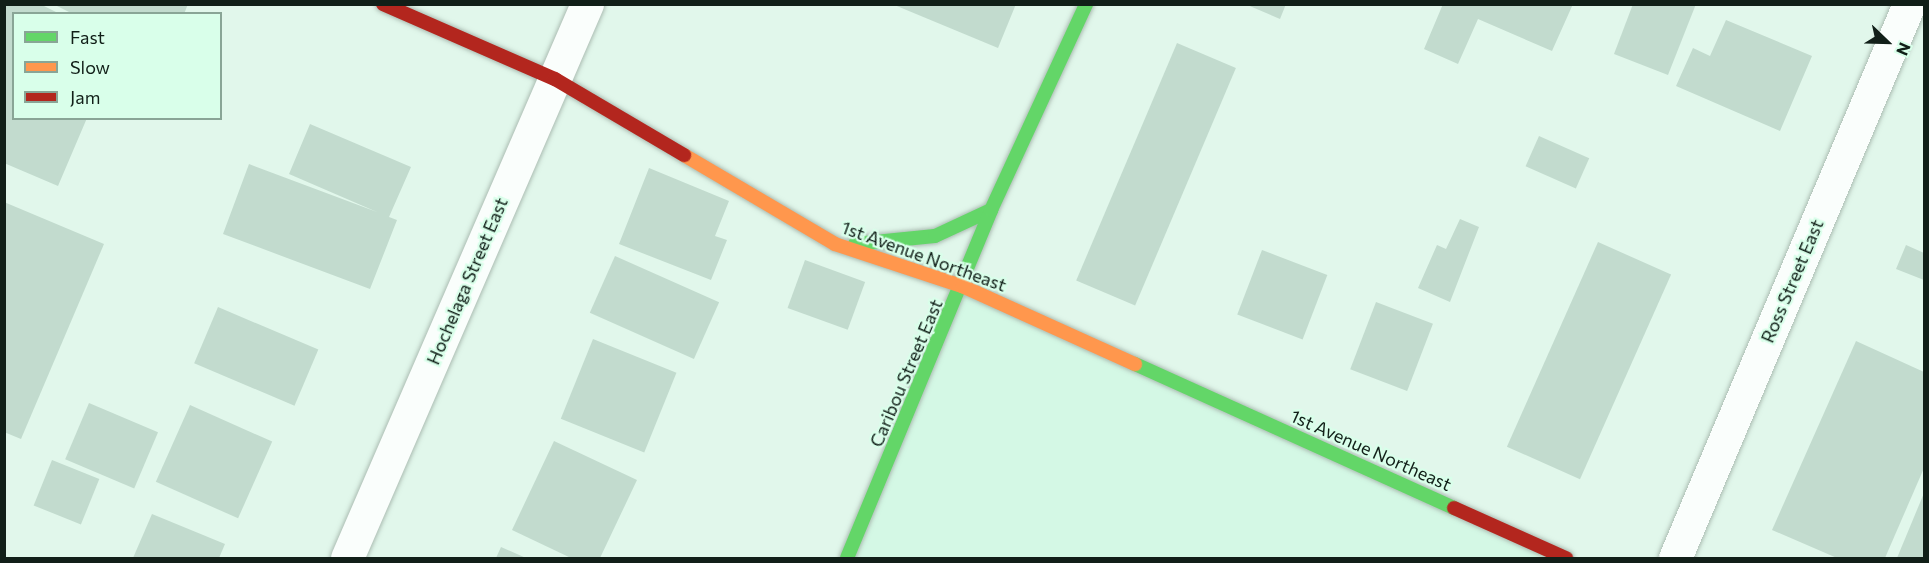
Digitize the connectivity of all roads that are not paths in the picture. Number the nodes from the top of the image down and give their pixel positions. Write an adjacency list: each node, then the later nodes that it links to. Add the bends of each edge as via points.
1 (383, 4): 5 (street, 1st Avenue Northeast)
2 (587, 4): 5 (street, Hochelaga Street East)
3 (1086, 4): 6 (street, Caribou Street East)
4 (1910, 4): 12 (street, Ross Street East)
5 (555, 79): 7 (street, 1st Avenue Northeast); 9 (street, Hochelaga Street East)
6 (991, 210): 7 (street, via 935,236 891,243); 8 (street, Caribou Street East)
7 (835, 244): 8 (street, 1st Avenue Northeast)
8 (962, 286): 10 (street, Caribou Street East); 11 (street, 1st Avenue Northeast)
9 (347, 558)
10 (847, 558)
11 (1566, 558)
12 (1675, 558)

